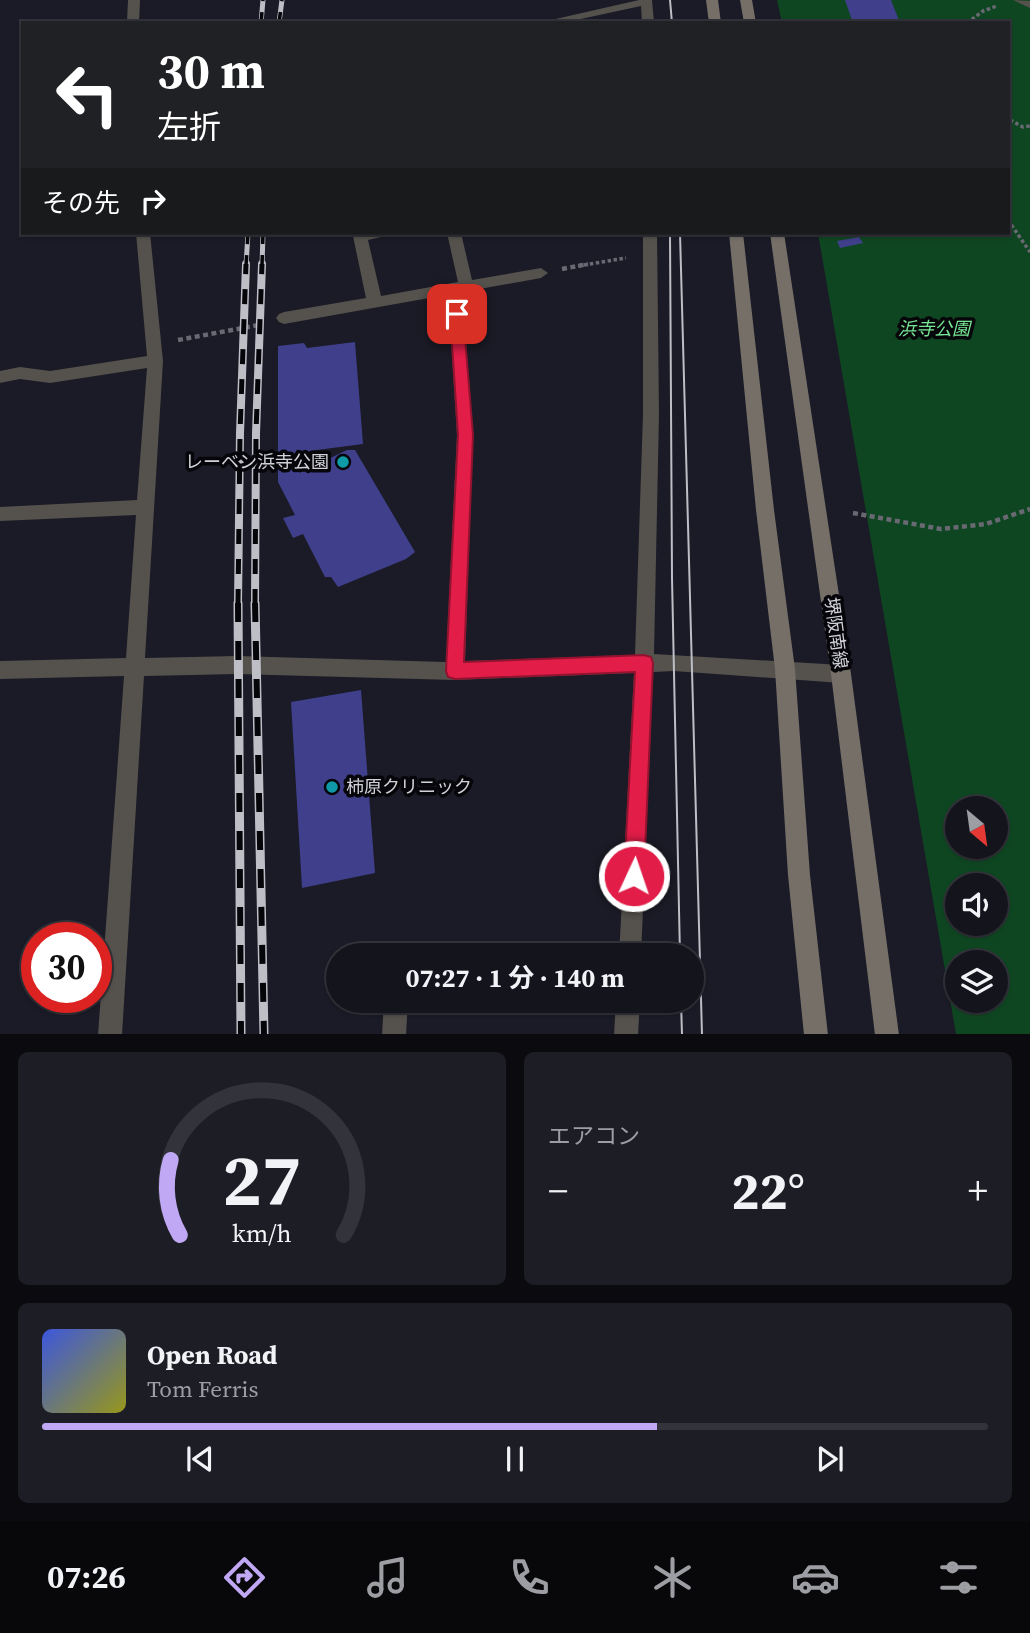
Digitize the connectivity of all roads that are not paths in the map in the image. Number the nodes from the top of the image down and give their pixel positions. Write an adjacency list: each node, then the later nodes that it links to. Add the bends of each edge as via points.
1 (134, 0): 7 (street)
2 (712, 0): 10 (main road)
3 (746, 0): 11 (main road)
4 (1018, 0): 6 (street)
5 (646, 1): 8 (street); 9 (street)
6 (1030, 5)
7 (133, 21)
8 (553, 21)
9 (648, 21)
10 (715, 21)
11 (750, 21)
12 (143, 235): 22 (street)
13 (367, 235): 20 (street, via 360,236)
14 (454, 235): 19 (street)
15 (650, 235): 26 (street)
16 (736, 235): 28 (main road)
17 (778, 235): 31 (main road, 堺阪南線)
18 (541, 273): 19 (street)
19 (461, 288): 20 (street); 30 (street, via 465,435)
20 (375, 303): 21 (street)
21 (284, 318)
22 (155, 353): 23 (street, via 50,377 20,373); 24 (street)
23 (0, 377)
24 (144, 507): 25 (street); 27 (street)
25 (0, 514)
26 (644, 663): 28 (street); 30 (street); 32 (street)
27 (133, 667): 29 (street); 30 (street); 35 (street)
28 (785, 669): 31 (street); 38 (main road)
29 (0, 670)
30 (455, 671)
31 (841, 674): 39 (main road, 堺阪南線)
32 (631, 943)
33 (395, 1013): 36 (street)
34 (627, 1013): 37 (street)
35 (110, 1034)
36 (394, 1034)
37 (626, 1034)
38 (816, 1034)
39 (887, 1034)

